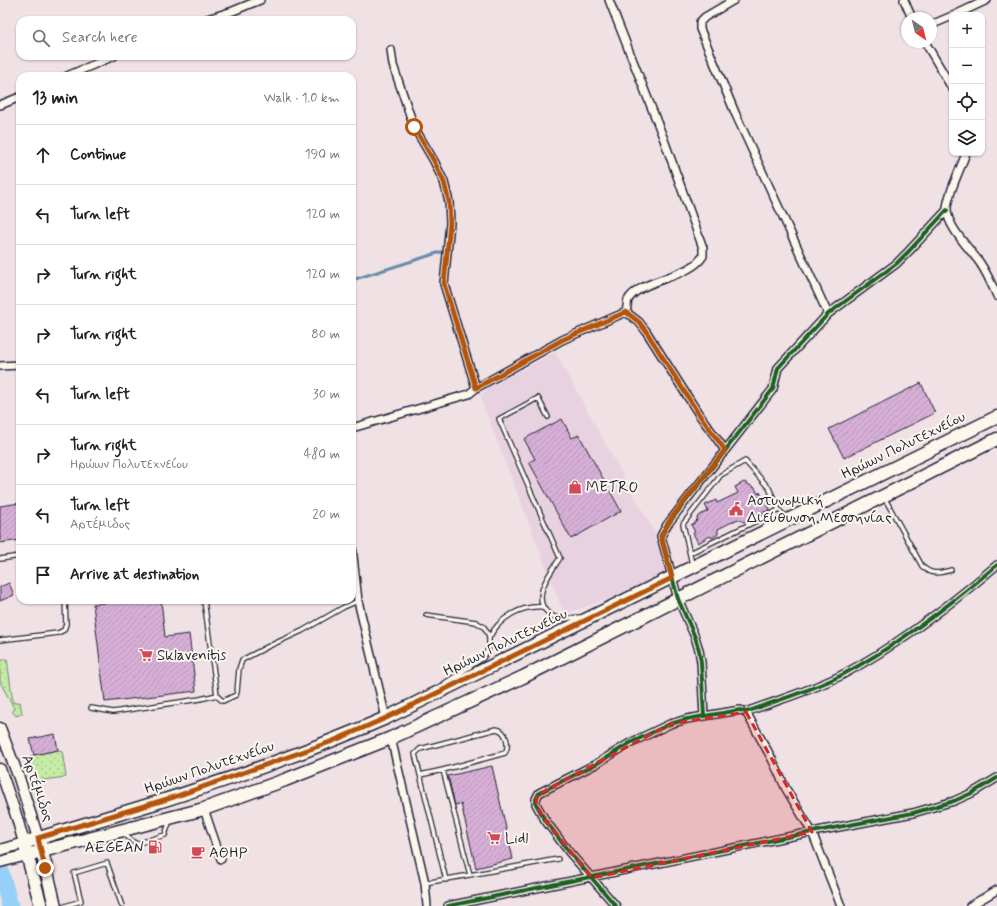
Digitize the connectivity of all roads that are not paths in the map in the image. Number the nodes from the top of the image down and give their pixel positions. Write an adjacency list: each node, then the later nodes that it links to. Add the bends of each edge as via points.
1 (260, 0): 8 (street)
2 (609, 0): 21 (street, via 703,248 703,256 695,266 634,294 628,300)
3 (734, 0): 22 (street, via 705,17 700,22 700,29)
4 (904, 0): 6 (street)
5 (987, 0): 7 (street)
6 (909, 12)
7 (961, 12)
8 (217, 16)
9 (949, 17): 10 (street)
10 (937, 22)
11 (929, 48): 15 (street)
12 (391, 50): 25 (street, via 393,66 414,127 444,182 449,202 450,223 444,284)
13 (105, 60): 14 (street)
14 (76, 72)
15 (950, 84)
16 (16, 99): 17 (street)
17 (0, 106)
18 (965, 156): 19 (street)
19 (947, 210): 20 (street, via 957,233 981,263); 22 (street, via 896,264)
20 (997, 296)
21 (626, 312): 25 (street, via 562,340); 30 (street, via 646,331 698,413)
22 (828, 314): 30 (street, via 778,368 773,389)
23 (16, 365): 24 (street)
24 (0, 366)
25 (476, 388): 28 (street, via 469,394)
26 (548, 417): 47 (lane, via 538,398 499,419 560,558 542,589)
27 (997, 417): 33 (main road, Ηρώων Πολυτεχνείου)
28 (356, 427)
29 (997, 439): 31 (main road)
30 (725, 450): 40 (street, via 672,517 661,536)
31 (883, 496): 39 (lane, via 922,566 931,573); 42 (main road)
32 (779, 510): 33 (lane); 34 (lane); 34 (lane, via 769,488 745,462 720,475 683,524)
33 (789, 520): 38 (main road, Ηρώων Πολυτεχνείου)
34 (690, 553): 38 (lane)
35 (16, 557): 36 (lane)
36 (0, 559)
37 (997, 565): 55 (street, via 971,588 884,650 840,676)
38 (693, 568): 40 (main road, Ηρώων Πολυτεχνείου)
39 (951, 570)
40 (672, 578): 42 (street); 49 (main road, Ηρώων Πολυτεχνείου)
41 (356, 583): 43 (street)
42 (678, 599): 56 (street, via 695,637 701,662); 59 (main road, via 523,677)
43 (358, 601): 57 (street)
44 (65, 604): 51 (lane, via 64,630 58,633)
45 (205, 604): 52 (lane)
46 (351, 604): 52 (lane, via 242,660 236,695 223,700)
47 (543, 607): 49 (lane, via 549,614 558,618); 50 (lane, via 527,608 513,613 500,623)
48 (426, 615): 50 (lane, via 476,622 484,628)
49 (596, 615): 54 (main road, Ηρώων Πολυτεχνείου)
50 (489, 638): 54 (lane, via 489,648 482,659)
51 (0, 640)
52 (217, 695): 53 (lane, via 113,712)
53 (91, 708)
54 (405, 709): 57 (main road, Ηρώων Πολυτεχνείου)
55 (746, 712): 56 (street, via 740,710); 67 (street)
56 (704, 716): 77 (street, via 670,724 650,733 537,795 536,804 545,820)
57 (386, 718): 68 (main road, Ηρώων Πολυτεχνείου, via 326,743 215,783)
58 (0, 728): 68 (main road, Αρτέμιδος)
59 (391, 738): 64 (main road); 79 (street)
60 (0, 769): 69 (main road, Αρτέμιδος)
61 (443, 770): 62 (lane); 62 (lane, via 505,753 507,746 503,731 496,729 420,749 415,754); 76 (lane)
62 (420, 775): 78 (lane)
63 (997, 778): 67 (street, via 961,798 923,811)
64 (204, 809): 65 (main road); 73 (street)
65 (171, 817): 66 (main road); 66 (lane, via 165,835 136,844)
66 (120, 831): 71 (main road)
67 (812, 832): 77 (street); 88 (street)
68 (38, 838): 69 (main road, Ηρώων Πολυτεχνείου); 71 (main road, Αρτέμιδος)
69 (24, 843): 70 (main road, Ηρώων Πολυτεχνείου); 72 (main road, Αρτέμιδος)
70 (4, 849)
71 (42, 851): 72 (main road); 82 (main road, Αρτέμιδος)
72 (27, 855): 75 (main road); 81 (main road, Αρτέμιδος)
73 (221, 859)
74 (558, 859): 76 (lane)
75 (0, 862)
76 (470, 875): 78 (lane)
77 (592, 878): 86 (street); 87 (street)
78 (446, 880): 79 (lane)
79 (425, 883): 85 (street)
80 (997, 890): 89 (street)
81 (41, 906)
82 (55, 906)
83 (65, 906): 84 (lane, via 81,901 74,873 107,862)
84 (122, 906)
85 (427, 906)
86 (448, 906)
87 (616, 906)
88 (841, 906)
89 (970, 906)

